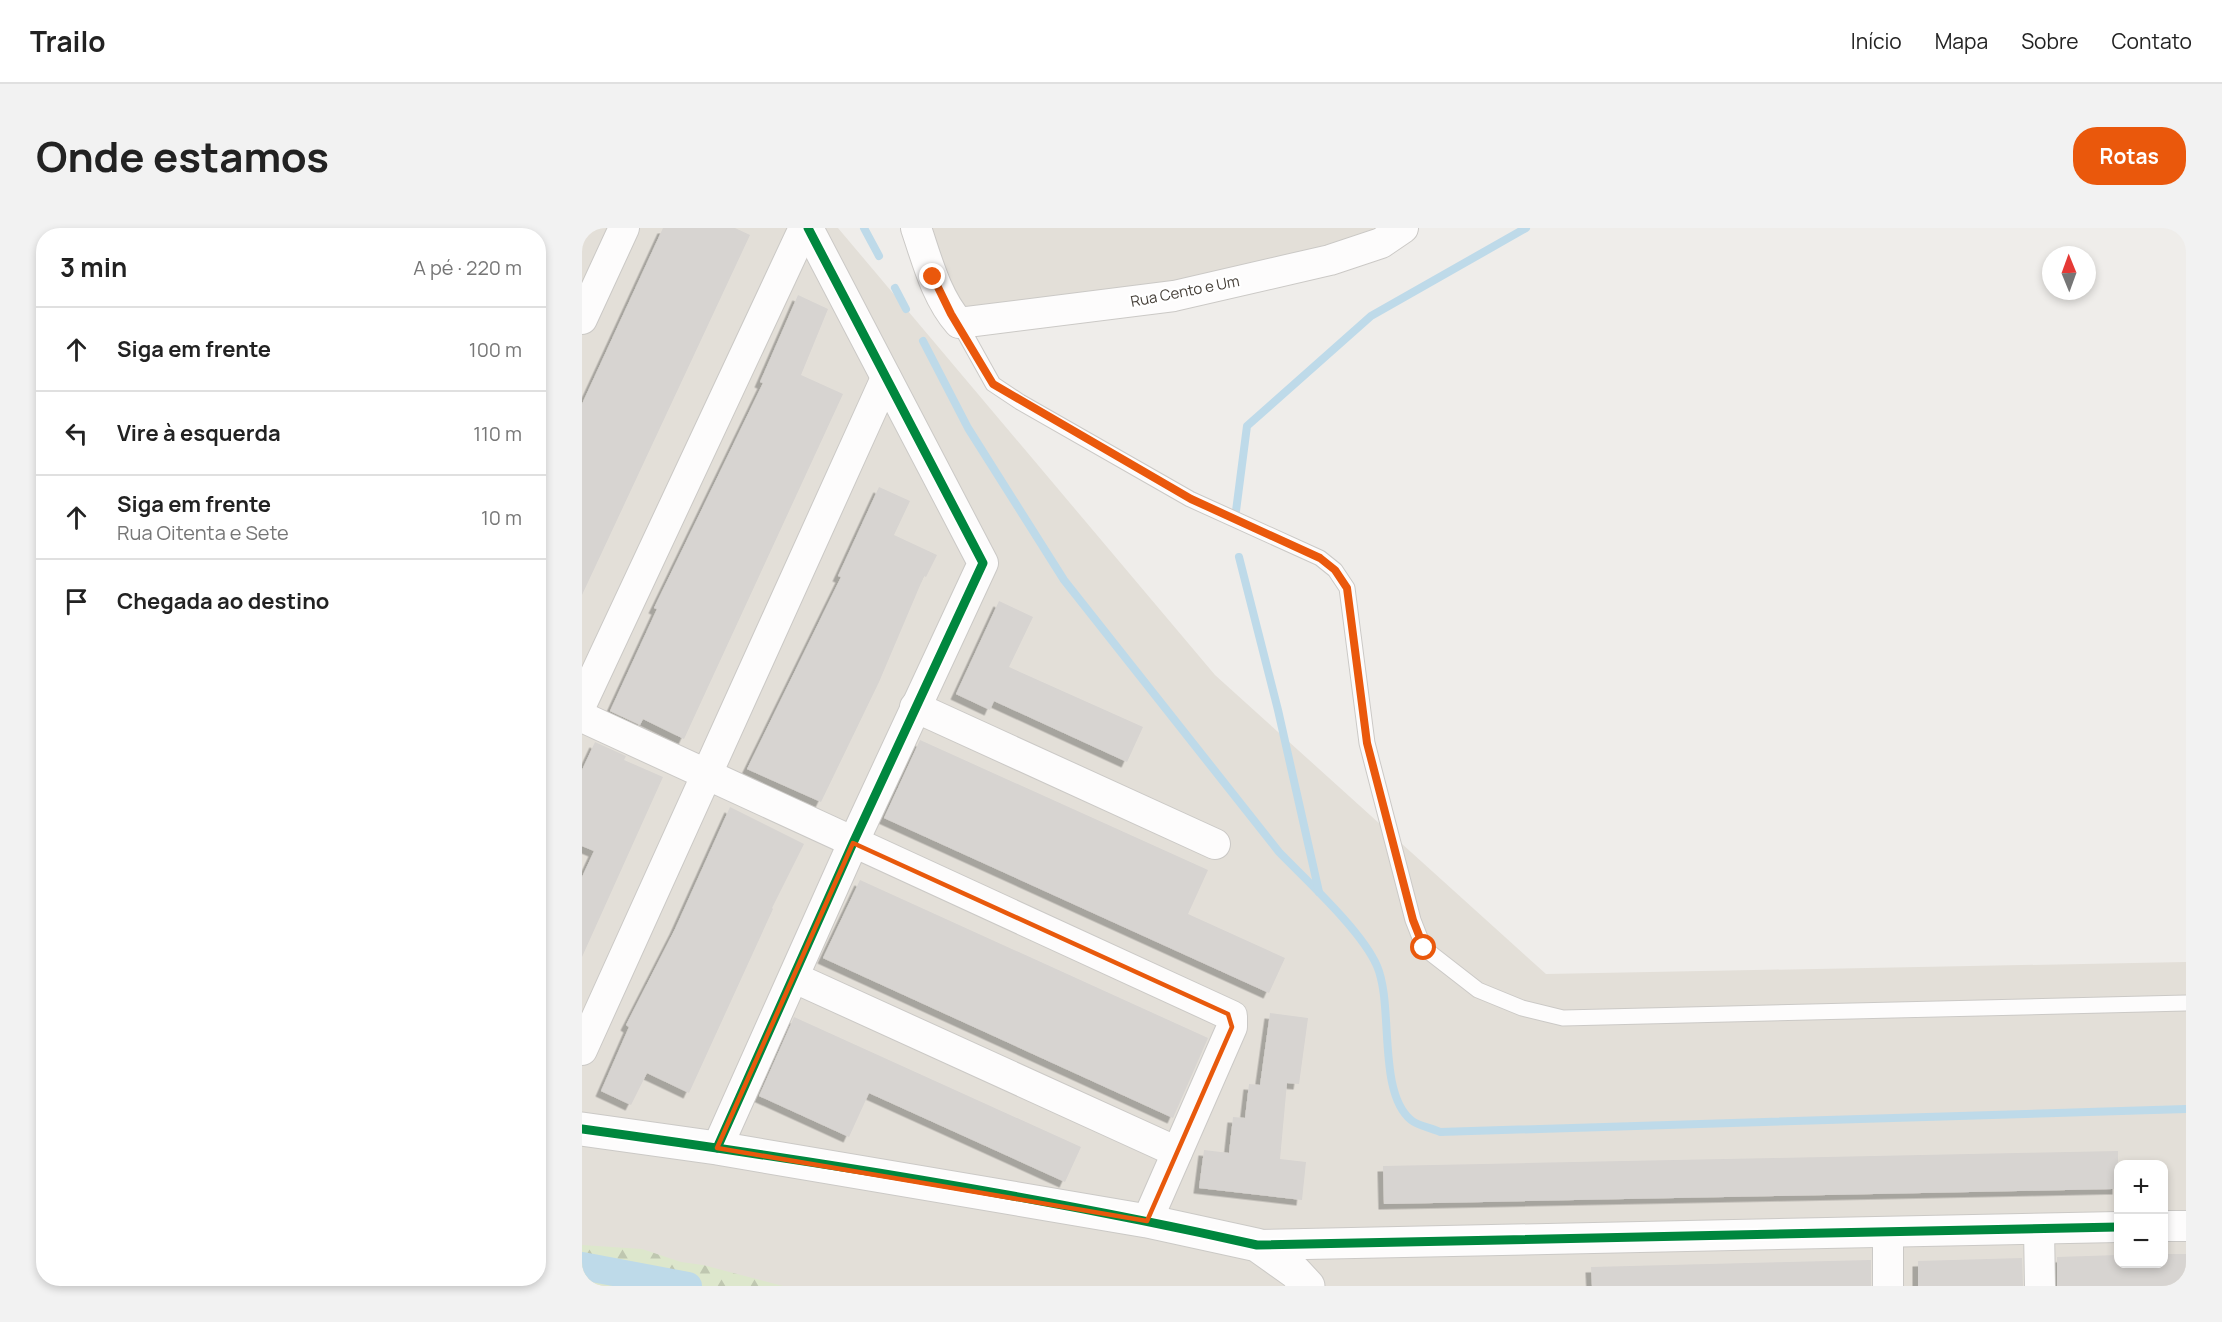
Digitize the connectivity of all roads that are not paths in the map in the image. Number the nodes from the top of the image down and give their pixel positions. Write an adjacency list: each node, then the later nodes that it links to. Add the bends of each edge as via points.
1 (624, 228): 5 (street)
2 (806, 228): 7 (street); 8 (street)
3 (916, 228): 6 (street, via 933,277)
4 (1403, 228): 6 (street, Rua Cento e Um, via 1381,243 1329,260 1174,296)
5 (582, 319)
6 (958, 324): 15 (lane, via 993,384 1011,396 1191,499 1320,558 1335,570 1347,588 1367,743 1413,920 1424,948 1478,990 1522,1008 1563,1018)
7 (886, 378): 9 (street, via 983,561); 11 (street)
8 (582, 703)
9 (915, 707): 12 (street); 13 (street)
10 (582, 717): 11 (street)
11 (707, 774): 12 (street); 16 (street)
12 (852, 843): 14 (street); 19 (street, via 1232,1016 1233,1023)
13 (1215, 844)
14 (795, 978): 18 (street); 19 (street)
15 (2186, 1003)
16 (582, 1050)
17 (582, 1129): 18 (street)
18 (717, 1148): 20 (street)
19 (1177, 1152): 20 (street)
20 (1147, 1221): 26 (street)
21 (2168, 1226): 22 (street)
22 (2186, 1226)
23 (2114, 1227): 24 (street)
24 (2039, 1229): 25 (street); 29 (street)
25 (1888, 1232): 26 (street); 28 (street)
26 (1257, 1245): 27 (street)
27 (1308, 1286)
28 (1888, 1286)
29 (2040, 1286)

